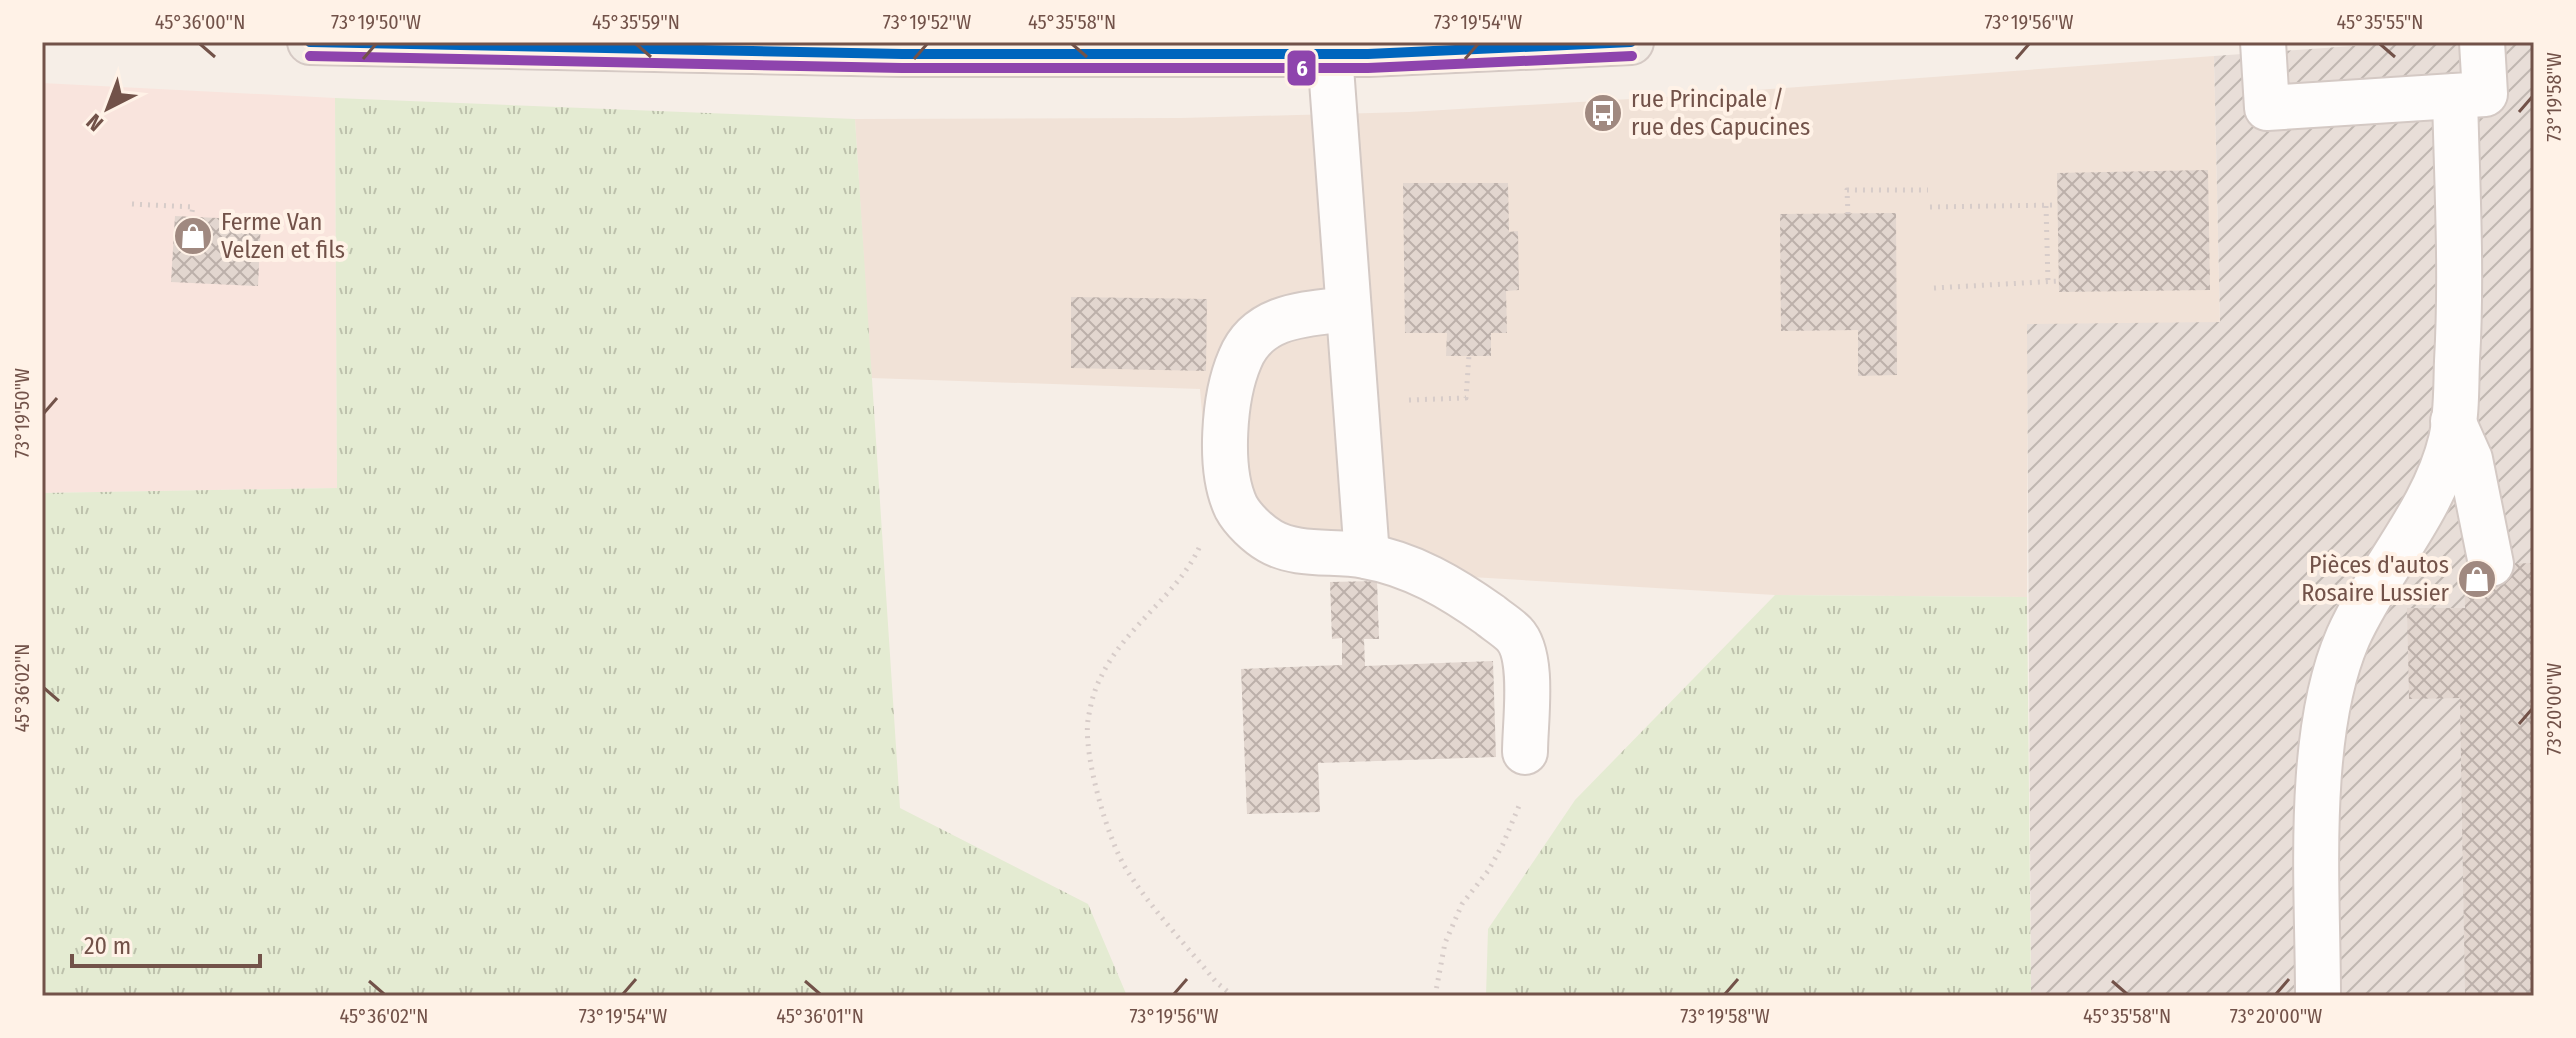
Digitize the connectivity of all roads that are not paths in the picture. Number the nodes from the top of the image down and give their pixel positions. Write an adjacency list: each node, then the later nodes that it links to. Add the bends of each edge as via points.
1 (310, 42): 5 (main road)
2 (1631, 42): 6 (main road)
3 (2263, 42): 8 (lane, via 2267,108)
4 (2482, 42): 8 (lane, via 2485,94)
5 (434, 43): 7 (main road, via 902,54)
6 (1562, 44): 7 (main road)
7 (1306, 50): 9 (lane)
8 (2455, 96): 10 (lane, via 2460,310)
9 (1348, 309): 11 (lane); 11 (lane, via 1294,315 1267,325 1244,347 1224,426 1236,508 1255,530 1289,548)
10 (2453, 421): 12 (lane, via 2470,459); 14 (lane, via 2435,484 2367,599 2332,687 2321,750 2318,816)
11 (1367, 556): 13 (lane, via 1421,572 1514,633 1526,664 1510,708)
12 (2491, 564)
13 (1525, 752)
14 (2318, 996)

